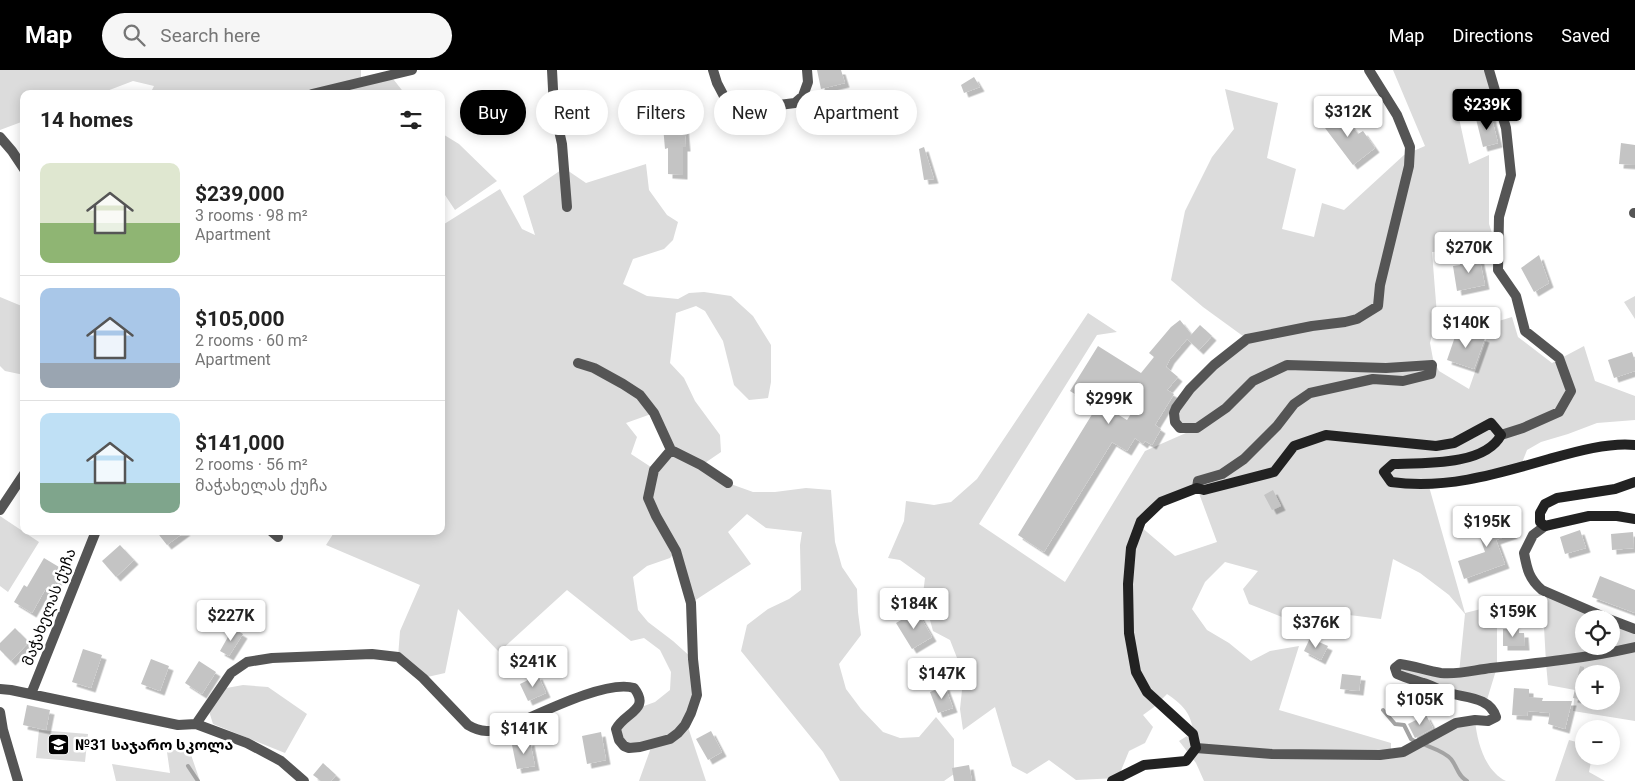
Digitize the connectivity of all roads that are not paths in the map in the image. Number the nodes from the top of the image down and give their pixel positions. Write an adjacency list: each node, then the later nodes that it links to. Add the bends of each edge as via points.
1 (412, 70): 7 (street)
2 (552, 70): 10 (street)
3 (714, 70): 4 (street, via 728,102 746,110 795,103 803,96 808,82)
4 (807, 70)
5 (1369, 70): 18 (street, via 1396,114 1410,147 1409,166 1380,285 1378,306 1357,319 1247,339 1214,364 1190,389 1176,408 1175,422 1180,428 1197,428 1226,408 1253,381 1287,365 1386,368 1432,365 1431,374 1403,381 1373,379 1310,393 1294,404 1244,459 1222,474 1198,481)
6 (1489, 70): 12 (street, via 1506,128 1511,175 1499,217 1498,270 1516,296 1526,332 1559,358 1571,391 1559,412)
7 (329, 90)
8 (0, 138): 9 (street)
9 (20, 163)
10 (567, 207)
11 (578, 364): 14 (street, via 594,368 640,395 654,413)
12 (1501, 435): 13 (street, via 1491,448 1457,461 1393,464 1384,472 1391,482 1397,483 1453,483 1576,451); 18 (street, via 1491,423 1454,443 1436,446 1326,435 1294,446 1274,472 1204,490)
13 (1635, 445)
14 (670, 450): 17 (street, via 702,465); 30 (street, via 654,470 648,498 676,550 691,602 697,695 685,725 670,739 629,748 619,740 616,729 640,700 634,688 628,686 596,691 506,728 492,732 475,730 398,657 372,654 247,662 231,673)
15 (20, 480): 19 (street)
16 (1635, 482): 21 (street, via 1615,489 1557,498 1545,504 1540,513 1540,522)
17 (728, 483)
18 (1197, 488): 31 (street, via 1161,502 1141,521 1131,548 1128,584 1129,633 1136,672 1148,692 1193,734)
19 (0, 510)
20 (1635, 519): 21 (street, via 1589,516)
21 (1546, 526): 23 (street, via 1533,535 1524,553 1533,582 1542,590)
22 (94, 535): 28 (street, მაჭახელას ქუჩა)
23 (1589, 610)
24 (1620, 623): 25 (street)
25 (1635, 629)
26 (1635, 647): 31 (street, via 1546,663 1459,673 1441,673 1400,664 1395,668 1397,674 1406,679 1486,703 1496,717 1488,721 1456,723 1403,752 1272,754)
27 (0, 689): 28 (street)
28 (31, 694): 30 (street, via 178,726)
29 (0, 712): 32 (street)
30 (196, 724): 33 (street, via 247,743 281,761)
31 (1196, 748): 34 (street, via 1186,761 1144,765)
32 (18, 781)
33 (304, 781)
34 (1112, 781)

